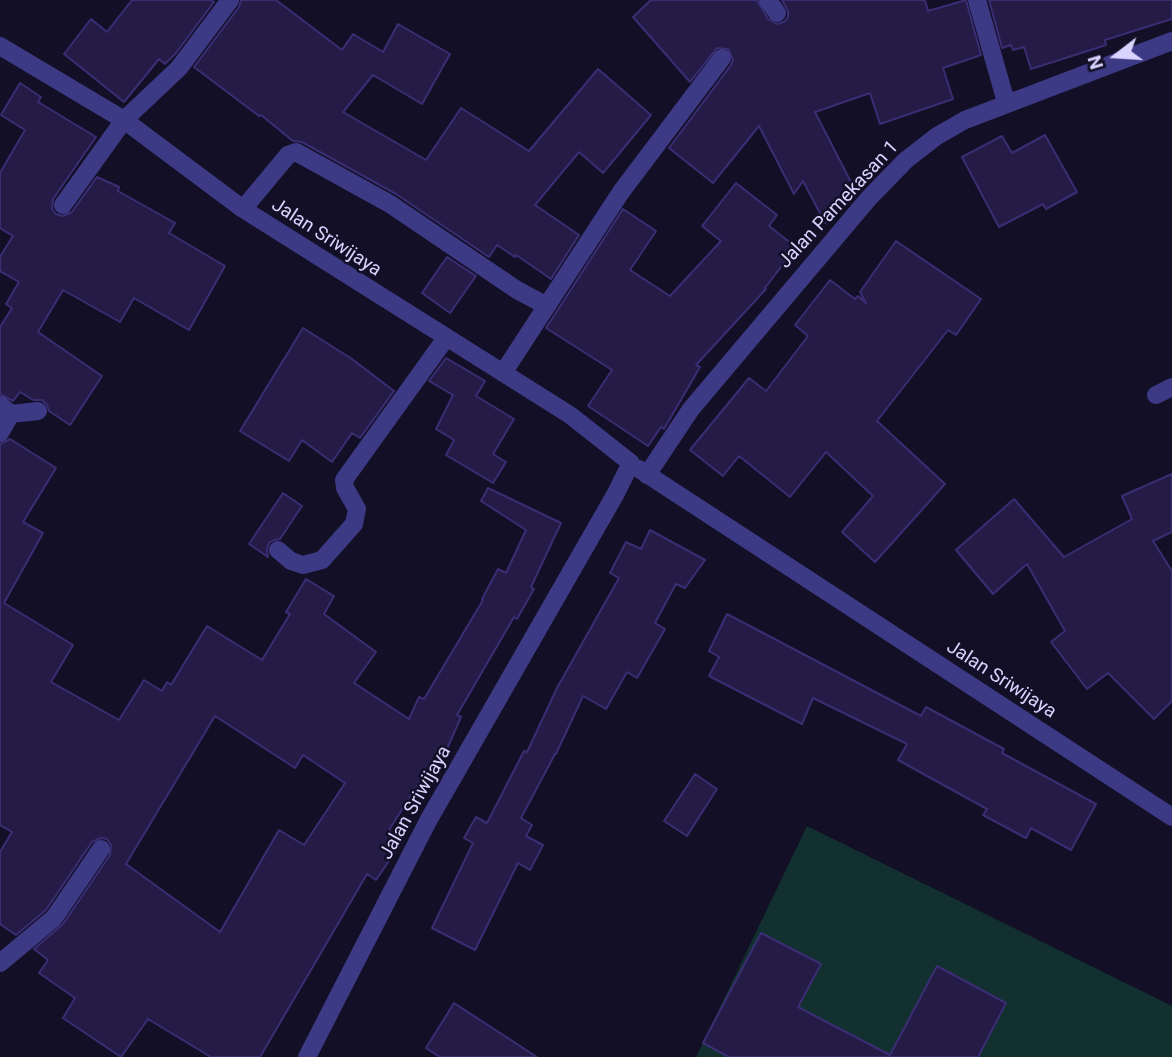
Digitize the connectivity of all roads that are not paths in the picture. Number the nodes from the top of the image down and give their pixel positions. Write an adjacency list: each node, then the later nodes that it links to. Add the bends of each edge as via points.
1 (230, 0): 7 (street, via 179,68)
2 (977, 0): 6 (street)
3 (1172, 41): 6 (street, Jalan Pamekasan 1)
4 (0, 46): 7 (street, Jalan Sriwijaya)
5 (722, 58): 10 (street, via 621,192)
6 (1006, 102): 17 (street, Jalan Pamekasan 1, via 937,136 869,198 691,409)
7 (124, 120): 8 (street); 9 (street, Jalan Sriwijaya)
8 (63, 205)
9 (243, 209): 10 (street, via 288,155 300,153 390,204); 11 (street, Jalan Sriwijaya)
10 (547, 306): 12 (street)
11 (446, 338): 12 (street, Jalan Sriwijaya); 18 (street, via 344,480 358,509 354,524 322,560 303,565)
12 (503, 373): 16 (street, Jalan Sriwijaya, via 570,415)
13 (6, 410): 14 (street); 15 (street)
14 (38, 411)
15 (0, 433)
16 (631, 463): 17 (street, Jalan Sriwijaya); 22 (street, Jalan Sriwijaya, via 428,821)
17 (647, 475): 19 (street, Jalan Sriwijaya)
18 (278, 550)
19 (1172, 817)
20 (101, 849): 21 (street, via 54,918)
21 (0, 963)
22 (307, 1057)

